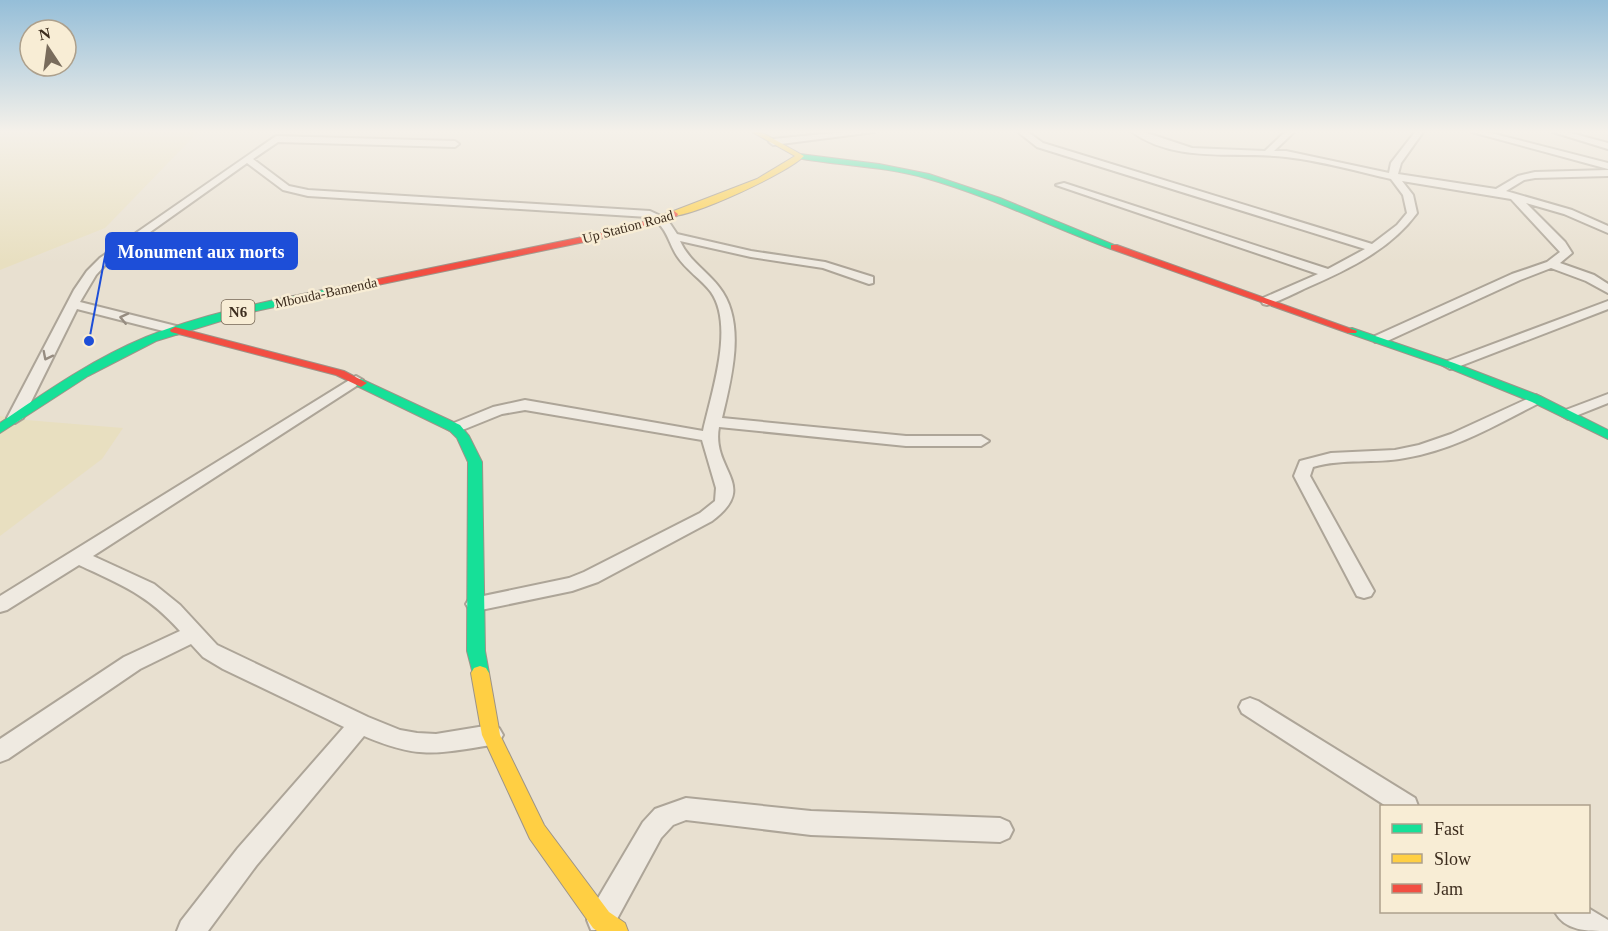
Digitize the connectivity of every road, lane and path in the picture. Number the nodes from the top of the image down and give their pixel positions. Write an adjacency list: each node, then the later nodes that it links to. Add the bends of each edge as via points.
1 (229, 175): 22 (street, via 104,260 91,273)
2 (271, 175): 12 (street, via 286,188 308,193 650,214)
3 (767, 175): 12 (main road, Up Station Road / N6)
4 (923, 175): 21 (main road)
5 (1138, 175): 15 (street)
6 (1393, 175): 15 (street, via 1408,195 1412,213 1405,224)
7 (1396, 175): 10 (street)
8 (1533, 175): 10 (street)
9 (1061, 185): 18 (street)
10 (1498, 192): 11 (street)
11 (1515, 197): 13 (street, via 1568,212); 17 (street, via 1565,249 1566,253)
12 (664, 220): 14 (street); 16 (main road, Up Station Road / N6)
13 (1608, 230)
14 (672, 236): 19 (street, via 825,265); 34 (street, via 682,255 709,281 727,313 723,370)
15 (1372, 248): 18 (street)
16 (500, 257): 24 (main road, Mbouda-Bamenda / N6, via 280,302)
17 (1551, 264): 20 (street); 25 (street)
18 (1328, 273): 21 (street)
19 (869, 280)
20 (1608, 289)
21 (1268, 300): 25 (main road)
22 (74, 304): 24 (street, one-way to 22); 31 (street, one-way to 31)
23 (1608, 305): 26 (street)
24 (175, 330): 27 (main road); 31 (main road, Mbouda-Bamenda / N6, via 71,380)
25 (1380, 339): 26 (main road)
26 (1450, 365): 29 (main road)
27 (356, 380): 32 (main road); 37 (street)
28 (1608, 398): 30 (street)
29 (1536, 399): 30 (main road); 38 (street, via 1438,445 1406,454 1306,464 1302,476)
30 (1568, 414): 35 (main road)
31 (14, 419): 33 (main road, Mbouda-Bamenda / N6)
32 (455, 428): 34 (street, via 498,410 525,405); 39 (main road, via 475,462)
33 (0, 429)
34 (711, 429): 36 (street, via 906,441); 39 (street, via 711,447 725,499 713,512 591,577)
35 (1608, 435)
36 (981, 441)
37 (79, 557): 40 (street); 41 (street, via 147,589)
38 (1364, 591)
39 (476, 604): 44 (main road, via 476,651)
40 (0, 605)
41 (194, 634): 43 (street, via 210,651 231,663); 45 (street, via 132,663)
42 (1250, 707): 46 (street)
43 (360, 724): 44 (street, via 398,740 417,743 436,744); 50 (street, via 247,857)
44 (491, 735): 49 (main road, via 537,832)
45 (0, 752)
46 (1403, 805)
47 (1000, 830): 49 (street, via 811,823 686,809 664,817 652,830)
48 (1571, 913): 51 (street)
49 (609, 926)
50 (191, 931)
51 (1600, 931)

